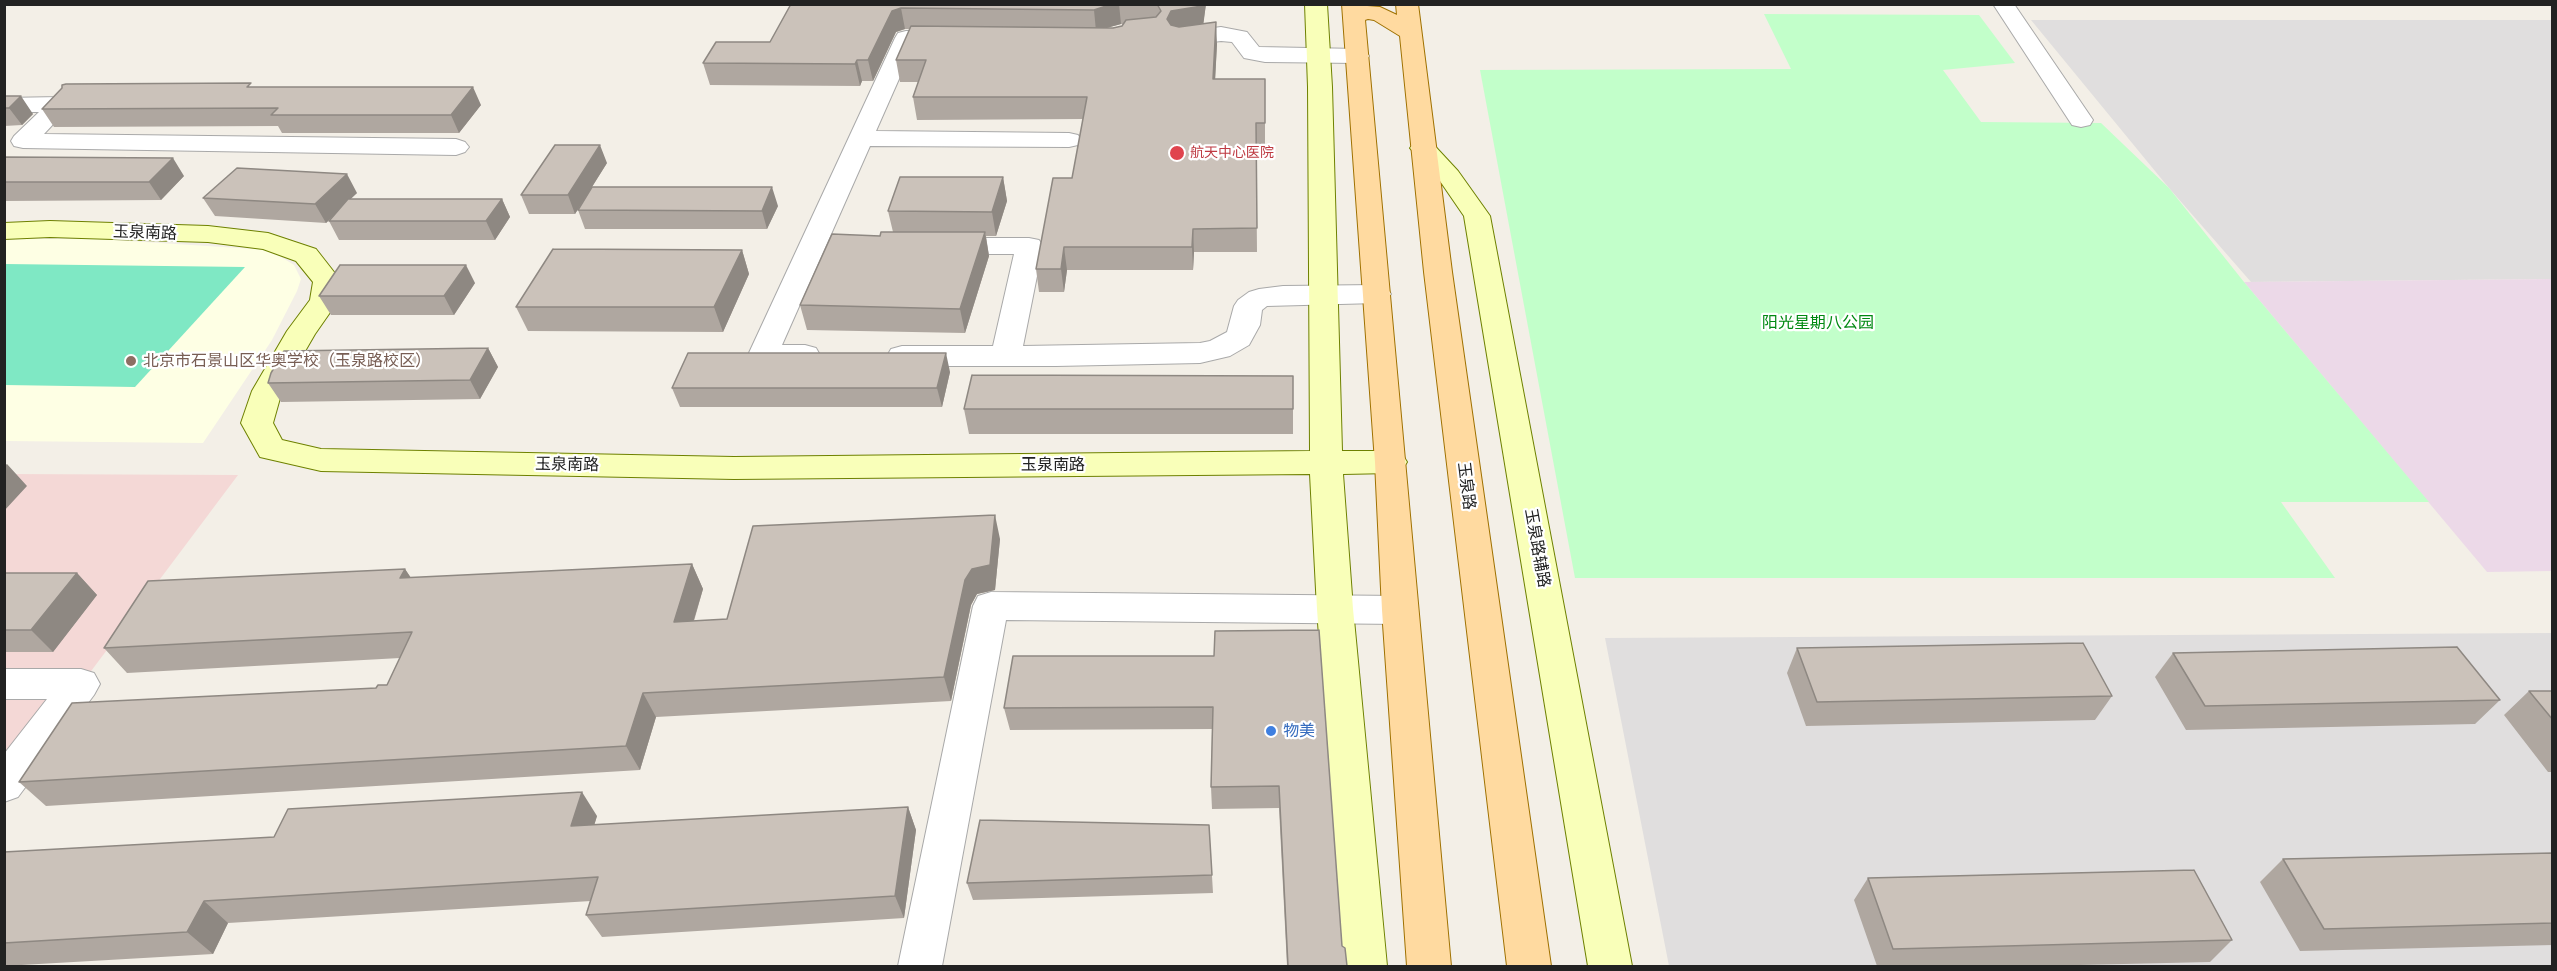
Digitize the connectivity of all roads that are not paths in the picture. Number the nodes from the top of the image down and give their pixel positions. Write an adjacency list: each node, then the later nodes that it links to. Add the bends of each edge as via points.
1 (1316, 4): 7 (street)
2 (2003, 4): 10 (street)
3 (1354, 11): 4 (main road); 8 (main road)
4 (1408, 19): 14 (main road, 玉泉路)
5 (1192, 35): 7 (street, via 1239,37 1252,53)
6 (953, 39): 11 (street, via 906,38)
7 (1318, 56): 8 (street); 18 (street)
8 (1358, 56): 17 (main road)
9 (4, 105): 13 (street, via 60,104 23,141)
10 (2081, 120)
11 (861, 138): 12 (street); 19 (street, via 824,245 763,355)
12 (1069, 140)
13 (456, 147)
14 (1423, 148): 31 (main road, 玉泉路); 32 (street, 玉泉路辅路, via 1477,216)
15 (4, 231): 22 (street, 玉泉南路, via 208,234 268,241 306,255 327,281 324,301 267,391 257,423 271,448 321,460 734,468)
16 (915, 246): 21 (street, via 1029,246)
17 (1377, 294): 18 (street); 23 (main road)
18 (1324, 295): 21 (street, via 1259,298 1248,306 1239,338 1209,351); 22 (street)
19 (832, 355)
20 (879, 356): 21 (street)
21 (1006, 356)
22 (1326, 462): 23 (street, 玉泉南路); 24 (street)
23 (1391, 462): 25 (main road)
24 (1335, 609): 25 (street); 28 (street, via 991,606); 29 (street)
25 (1400, 610): 30 (main road)
26 (4, 684): 27 (street, via 81,684)
27 (4, 785)
28 (920, 966)
29 (1365, 966)
30 (1429, 966)
31 (1529, 966)
32 (1610, 966)

